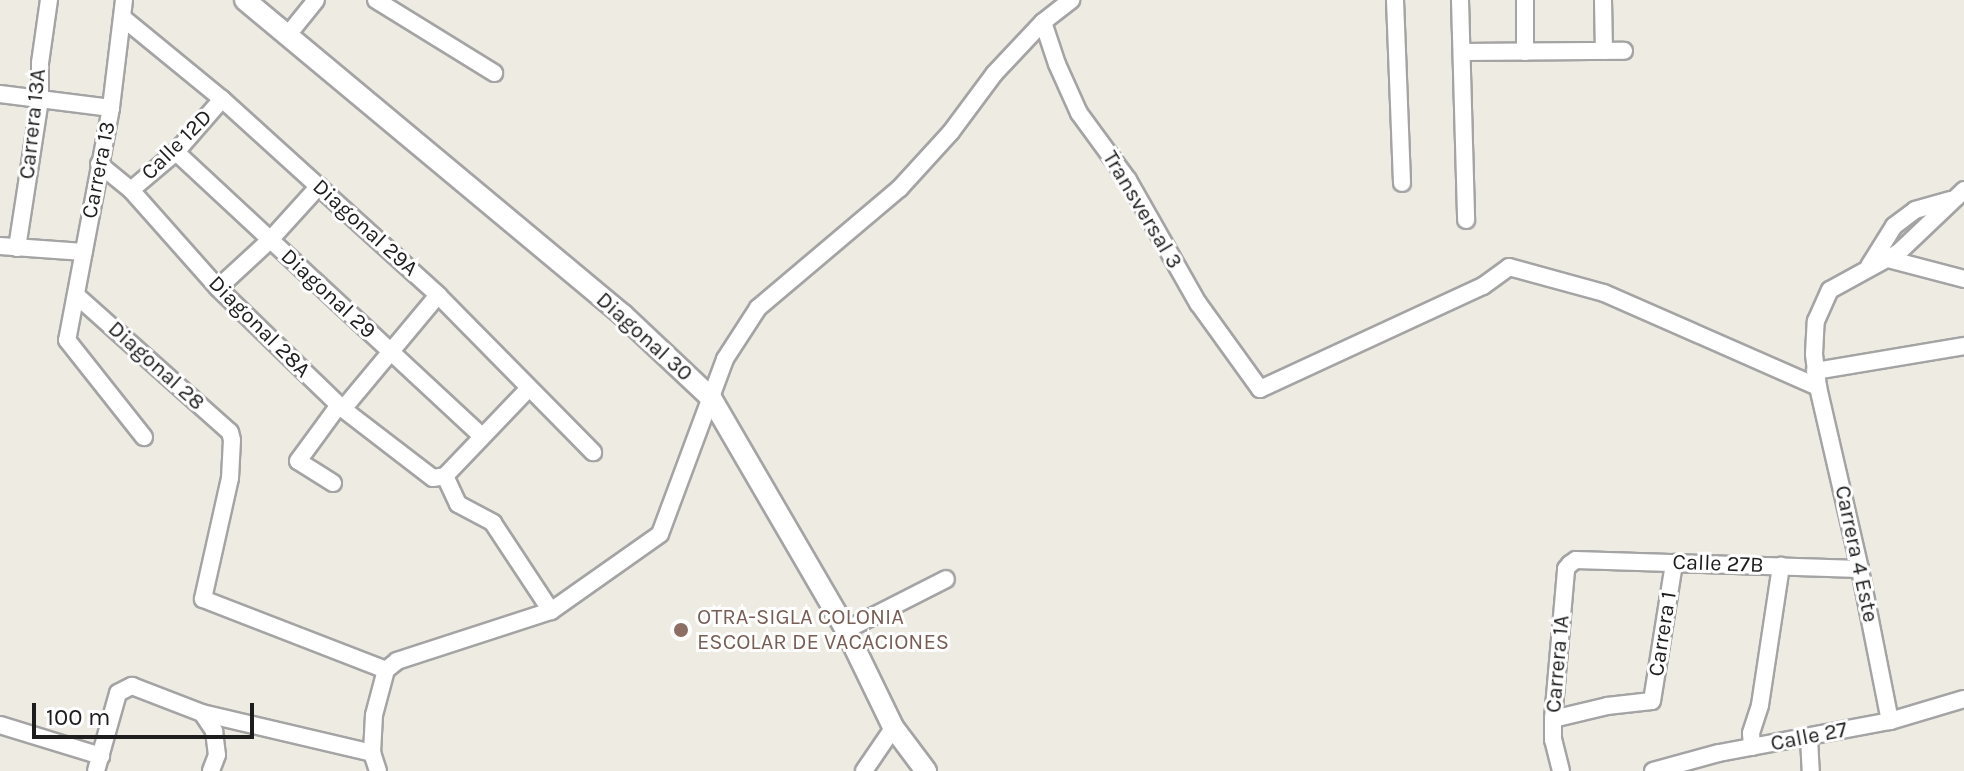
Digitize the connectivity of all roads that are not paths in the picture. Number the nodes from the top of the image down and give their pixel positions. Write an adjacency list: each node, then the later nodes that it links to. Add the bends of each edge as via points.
1 (49, 0): 20 (street, Carrera 13A)
2 (124, 0): 11 (street, Carrera 13)
3 (245, 0): 13 (street, Diagonal 30)
4 (316, 0): 13 (street)
5 (376, 0): 18 (street)
6 (1071, 0): 12 (street)
7 (1395, 0): 25 (street)
8 (1460, 0): 16 (street)
9 (1525, 0): 17 (street)
10 (1603, 0): 14 (street)
11 (123, 18): 21 (street, Diagonal 29A); 22 (street, Carrera 13)
12 (1043, 22): 42 (street, Transversal 3, via 1079,113 1128,180 1198,303 1260,389 1483,286 1509,267 1604,293); 44 (street, via 899,189 758,308 725,359)
13 (287, 36): 44 (street, Diagonal 30, via 623,315)
14 (1604, 51): 15 (street); 17 (street)
15 (1624, 51)
16 (1462, 52): 17 (street); 29 (street)
17 (1525, 52)
18 (494, 73)
19 (0, 94): 20 (street)
20 (40, 99): 22 (street); 32 (street, Carrera 13A)
21 (222, 99): 23 (street, Calle 12D); 26 (street, Diagonal 29A)
22 (111, 108): 24 (street, Carrera 13)
23 (176, 152): 27 (street, Calle 12D); 30 (street, Diagonal 29)
24 (99, 164): 27 (street, Diagonal 28A); 33 (street, Carrera 13)
25 (1402, 183)
26 (319, 186): 30 (street); 39 (street, Diagonal 29A)
27 (131, 190): 37 (street, Diagonal 28A)
28 (1957, 195): 34 (street, Carrera 4 Este); 35 (street, via 1915,210 1894,226)
29 (1466, 220)
30 (270, 240): 37 (street); 41 (street, Diagonal 29)
31 (0, 246): 32 (street)
32 (17, 248): 33 (street)
33 (84, 252): 38 (street, Carrera 13)
34 (1888, 259): 35 (street, Carrera 4 Este); 36 (street)
35 (1869, 266): 42 (street, Carrera 4 Este, via 1837,284 1820,304 1814,337)
36 (1964, 279)
37 (218, 288): 45 (street, Diagonal 28A)
38 (76, 295): 47 (street, Carrera 13, via 67,340); 58 (street, Diagonal 28, via 230,432 230,478 203,599)
39 (438, 295): 41 (street); 43 (street, Diagonal 29A)
40 (1964, 346): 42 (street)
41 (392, 354): 45 (street); 46 (street, Diagonal 29)
42 (1817, 379): 54 (street, Carrera 4 Este)
43 (528, 389): 46 (street); 48 (street, Diagonal 29A)
44 (711, 398): 56 (street, via 661,533); 57 (street, Diagonal 30)
45 (341, 407): 49 (street, Diagonal 28A); 50 (street, via 298,463)
46 (481, 435): 49 (street)
47 (144, 437)
48 (593, 452)
49 (439, 477): 56 (street, via 462,508 493,523)
50 (333, 483)
51 (1576, 560): 52 (street, Calle 27B); 61 (street, Carrera 1A, via 1566,569)
52 (1674, 563): 53 (street, Calle 27B); 61 (street, Carrera 1, via 1652,701)
53 (1781, 566): 54 (street, Calle 27B); 66 (street)
54 (1860, 569): 62 (street, Carrera 4 Este)
55 (946, 579): 57 (street)
56 (551, 611): 58 (street, via 397,661)
57 (846, 630): 64 (street, Diagonal 30)
58 (386, 670): 67 (street, via 374,715)
59 (1964, 699): 62 (street, Calle 27)
60 (202, 713): 67 (street); 68 (street, via 132,686 123,688); 69 (street, via 214,731 217,755)
61 (1553, 719): 73 (street, Carrera 1A)
62 (1890, 721): 65 (street, Calle 27)
63 (0, 725): 68 (street)
64 (894, 727): 71 (street); 72 (street, Diagonal 30)
65 (1809, 738): 66 (street, Calle 27); 75 (street)
66 (1752, 747): 74 (street, Calle 27)
67 (372, 753): 70 (street)
68 (99, 764)
69 (211, 771)
70 (378, 771)
71 (864, 771)
72 (926, 771)
73 (1561, 771)
74 (1653, 771)
75 (1811, 771)

